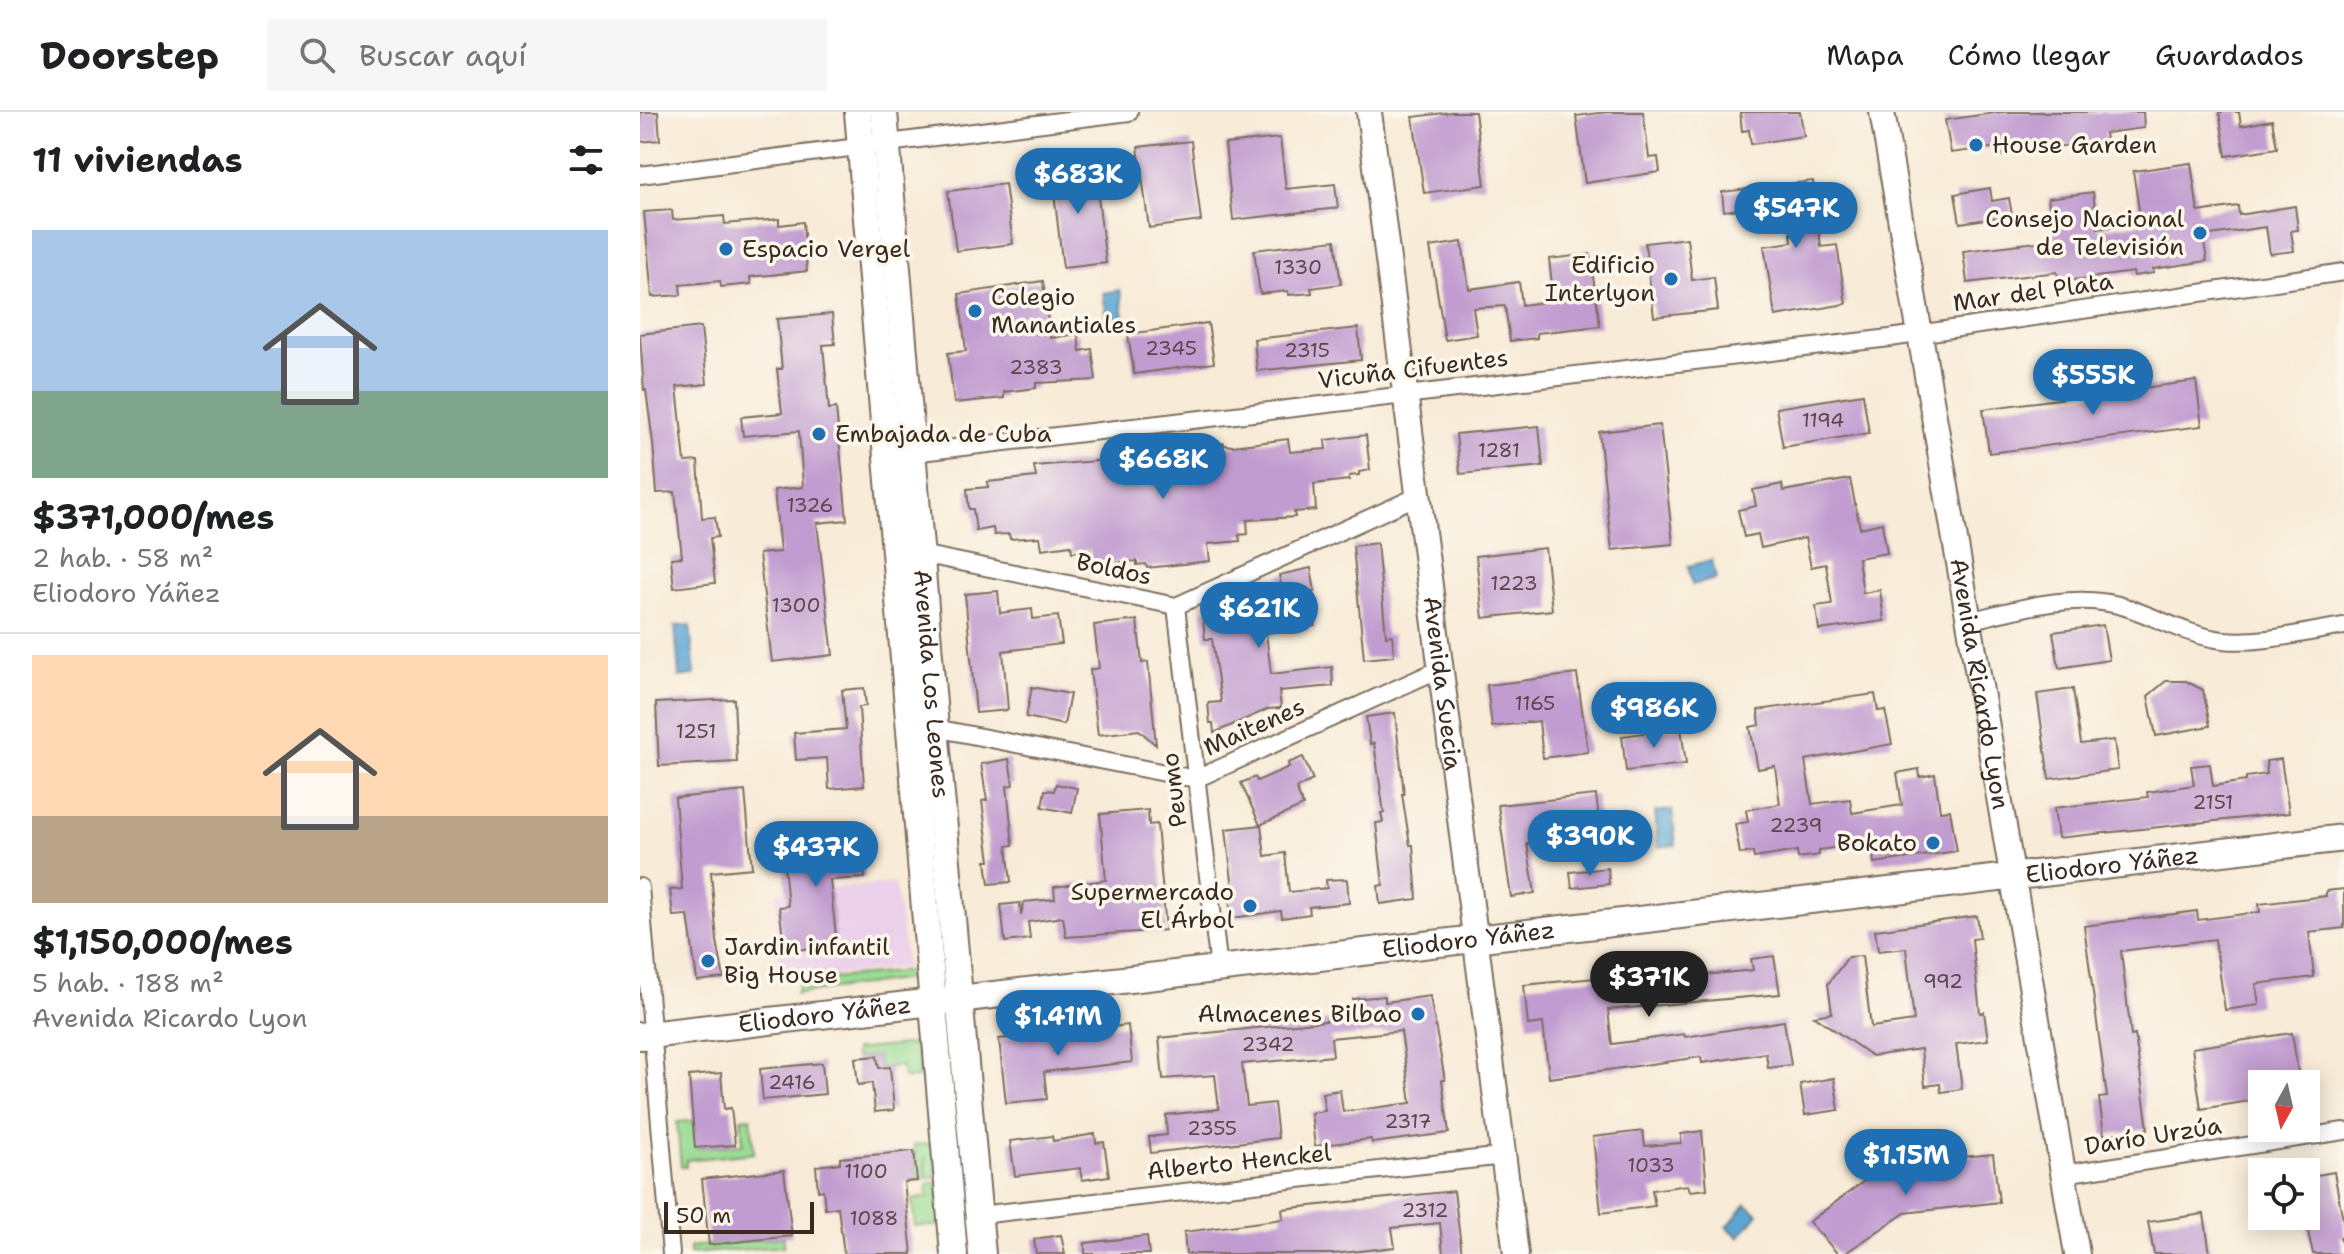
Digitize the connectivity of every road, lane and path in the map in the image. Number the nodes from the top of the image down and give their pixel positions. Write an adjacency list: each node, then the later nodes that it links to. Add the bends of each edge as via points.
1 (858, 112): 6 (main road, Avenida Los Leones)
2 (884, 112): 6 (main road, Avenida Los Leones)
3 (1129, 112): 6 (street)
4 (1369, 112): 10 (street, Avenida Suecia)
5 (1882, 112): 9 (street, Avenida Ricardo Lyon)
6 (873, 145): 7 (street); 11 (main road, Avenida Los Leones); 26 (main road, Avenida Los Leones)
7 (640, 175)
8 (2344, 272): 9 (street, Mar del Plata)
9 (1920, 333): 10 (street, Vicuña Cifuentes); 15 (street, Avenida Ricardo Lyon)
10 (1406, 395): 11 (street, Vicuña Cifuentes); 12 (street, Avenida Suecia)
11 (912, 453): 13 (main road, Avenida Los Leones)
12 (1420, 495): 14 (street, Boldos); 17 (street, Avenida Suecia)
13 (921, 554): 14 (street, Boldos); 18 (main road, Avenida Los Leones)
14 (1176, 606): 19 (street, Peumo)
15 (1969, 621): 16 (street, via 2090,601 2123,606 2223,640); 21 (street, Avenida Ricardo Lyon)
16 (2344, 626)
17 (1442, 668): 19 (street, Maitenes); 23 (street, Avenida Suecia)
18 (935, 728): 19 (street, Maitenes); 25 (main road, Avenida Los Leones)
19 (1196, 779): 24 (street, Peumo)
20 (2344, 838): 21 (main road, Eliodoro Yáñez)
21 (2012, 875): 23 (main road, Eliodoro Yáñez); 30 (street, Avenida Ricardo Lyon)
22 (640, 887): 27 (street)
23 (1477, 939): 24 (main road, Eliodoro Yáñez); 29 (street, Avenida Suecia)
24 (1219, 969): 25 (main road, Eliodoro Yáñez)
25 (961, 999): 26 (main road, Eliodoro Yáñez); 31 (main road, Avenida Los Leones)
26 (934, 1002): 27 (main road, Eliodoro Yáñez); 33 (main road, Avenida Los Leones)
27 (646, 1035): 32 (street)
28 (2344, 1131): 30 (street, Darío Urzúa)
29 (1504, 1156): 31 (street, Alberto Henckel); 35 (street, Avenida Suecia)
30 (2063, 1174): 36 (street, Avenida Ricardo Lyon)
31 (979, 1215): 34 (main road, Avenida Los Leones)
32 (671, 1254)
33 (954, 1254)
34 (982, 1254)
35 (1516, 1254)
36 (2077, 1254)

